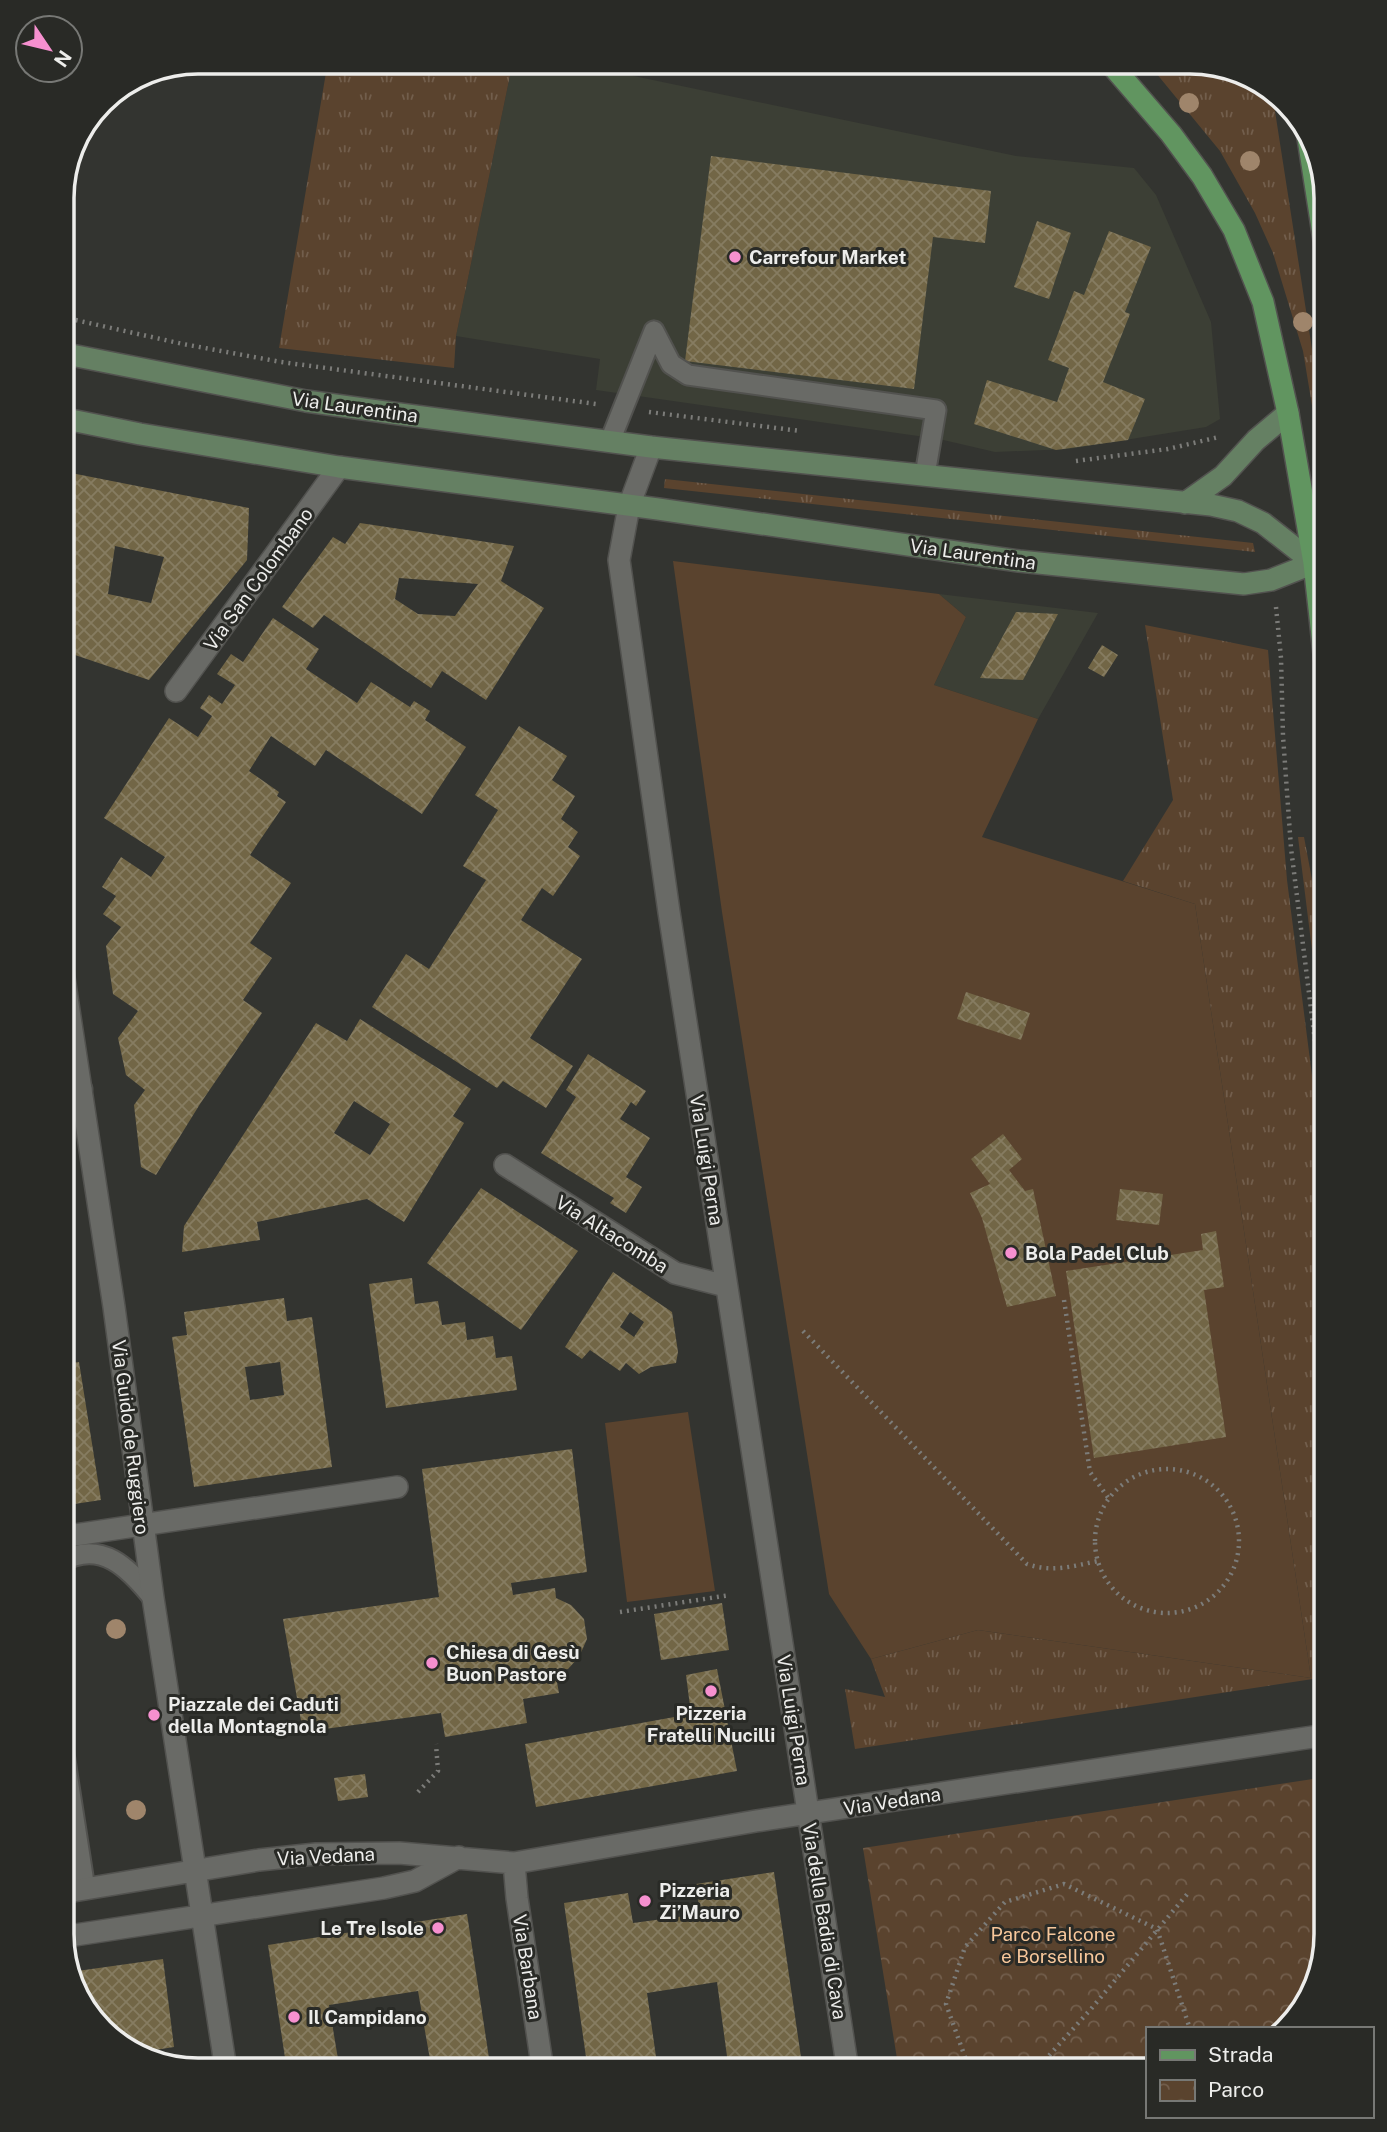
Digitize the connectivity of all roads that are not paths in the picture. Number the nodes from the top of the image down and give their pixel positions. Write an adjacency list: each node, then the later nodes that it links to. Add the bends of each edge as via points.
1 (1119, 74): 3 (main road, via 1202,176 1234,230 1263,302)
2 (74, 356): 5 (main road, Via Laurentina, via 306,401)
3 (1288, 413): 9 (main road, via 1223,476); 11 (main road)
4 (74, 421): 7 (main road, Via Laurentina)
5 (610, 441): 6 (main road, Via Laurentina); 8 (lane, via 654,331 671,364 688,376 936,410)
6 (651, 447): 8 (main road, Via Laurentina); 10 (street)
7 (339, 467): 10 (main road, Via Laurentina); 14 (street, Via San Colombano)
8 (925, 475): 9 (main road, Via Laurentina)
9 (1185, 503): 12 (main road, Via Laurentina, via 1252,516)
10 (629, 506): 13 (main road, Via Laurentina, via 1019,561 1210,582 1271,580); 17 (street, Via Luigi Perna, via 619,560)
11 (1314, 536)
12 (1314, 560)
13 (1314, 566)
14 (176, 691)
15 (74, 1103): 19 (street, Via Guido de Ruggiero)
16 (505, 1165): 17 (street, Via Altacomba, via 675,1273)
17 (726, 1286): 24 (street, Via Luigi Perna)
18 (397, 1487): 19 (street)
19 (143, 1525): 20 (street); 22 (street, Via Guido de Ruggiero)
20 (74, 1534)
21 (74, 1558): 22 (lane, via 93,1553 109,1558 132,1574)
22 (153, 1598): 28 (street, Via Guido de Ruggiero)
23 (1314, 1737): 24 (street, Via Vedana)
24 (809, 1813): 27 (street, Via Vedana); 35 (street, Via della Badia di Cava)
25 (74, 1818): 29 (lane)
26 (459, 1857): 27 (street, Via Vedana); 28 (street, Via Vedana, via 337,1853); 31 (street, Via Vedana, via 408,1883)
27 (514, 1863): 34 (street, Via Barbana)
28 (194, 1870): 29 (street); 31 (street, Via Guido de Ruggiero)
29 (85, 1889): 30 (street)
30 (74, 1891)
31 (202, 1916): 32 (street); 33 (street, Via Guido de Ruggiero)
32 (74, 1935)
33 (224, 2058)
34 (542, 2058)
35 (846, 2058)

